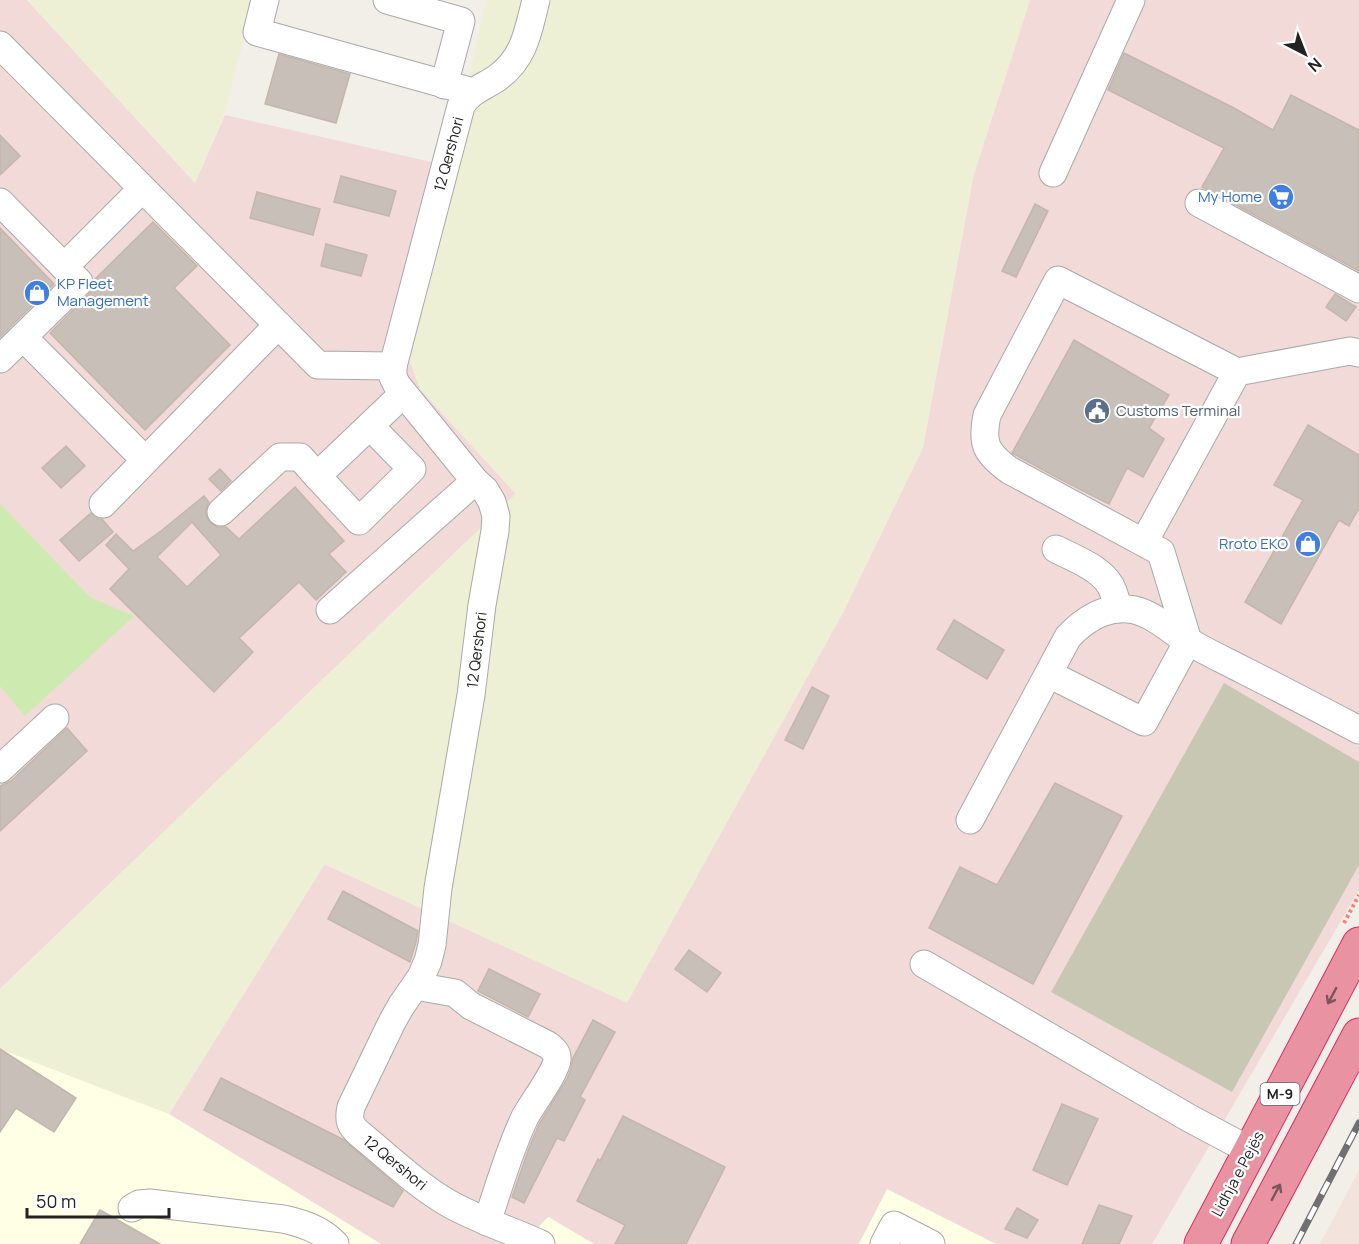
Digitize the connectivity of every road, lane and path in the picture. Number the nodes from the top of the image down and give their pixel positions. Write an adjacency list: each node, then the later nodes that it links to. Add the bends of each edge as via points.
1 (265, 0): 6 (street, via 256,32)
2 (387, 0): 6 (street, via 461,21)
3 (536, 0): 7 (street, 12 Qershori, via 519,56 498,77)
4 (1131, 0): 8 (street)
5 (0, 45): 9 (street)
6 (444, 85): 7 (street)
7 (473, 92): 18 (street, 12 Qershori, via 465,98 458,114)
8 (1053, 173)
9 (142, 189): 12 (street); 14 (street)
10 (0, 202): 12 (street)
11 (1199, 203): 13 (street)
12 (64, 267): 15 (street, via 79,282)
13 (1359, 289)
14 (278, 325): 18 (street, via 318,365); 22 (street)
15 (23, 337): 17 (street); 22 (street)
16 (1359, 352): 19 (street)
17 (0, 359)
18 (393, 366): 20 (street, 12 Qershori, via 393,377)
19 (1237, 372): 27 (street); 27 (street, via 1058,280 987,415 984,441 999,462)
20 (403, 394): 21 (street); 24 (street, 12 Qershori)
21 (370, 426): 23 (street); 23 (street, via 412,469 359,521)
22 (146, 460): 25 (street)
23 (317, 476): 26 (street, via 300,457 280,457)
24 (475, 481): 30 (street); 39 (street, 12 Qershori, via 485,490 496,516 493,547 432,945)
25 (103, 504)
26 (221, 512)
27 (1152, 539): 31 (street)
28 (1056, 549): 29 (street, via 1107,580)
29 (1118, 609): 31 (street, via 1139,611); 32 (street, via 1093,616 1078,626)
30 (330, 610)
31 (1188, 641): 32 (street, via 1144,722); 34 (street)
32 (1049, 674): 36 (street)
33 (55, 718): 35 (street)
34 (1359, 730)
35 (0, 769)
36 (970, 820)
37 (1359, 944): 41 (highway, Lidhja e Pejës / M-9, one-way to 41)
38 (924, 964): 41 (street)
39 (415, 986): 43 (street, 12 Qershori, via 392,1022 348,1118 353,1128 425,1187); 43 (street, via 455,993 471,1006 548,1045 556,1053 552,1071 525,1118)
40 (1359, 1035): 49 (highway, M-9, one-way to 40)
41 (1251, 1151): 48 (highway, Lidhja e Pejës / M-9)
42 (132, 1208): 45 (street, via 150,1203 300,1222)
43 (487, 1222): 46 (street, 12 Qershori)
44 (894, 1225): 47 (street)
45 (334, 1244)
46 (541, 1244)
47 (931, 1244)
48 (1201, 1244)
49 (1248, 1244)

